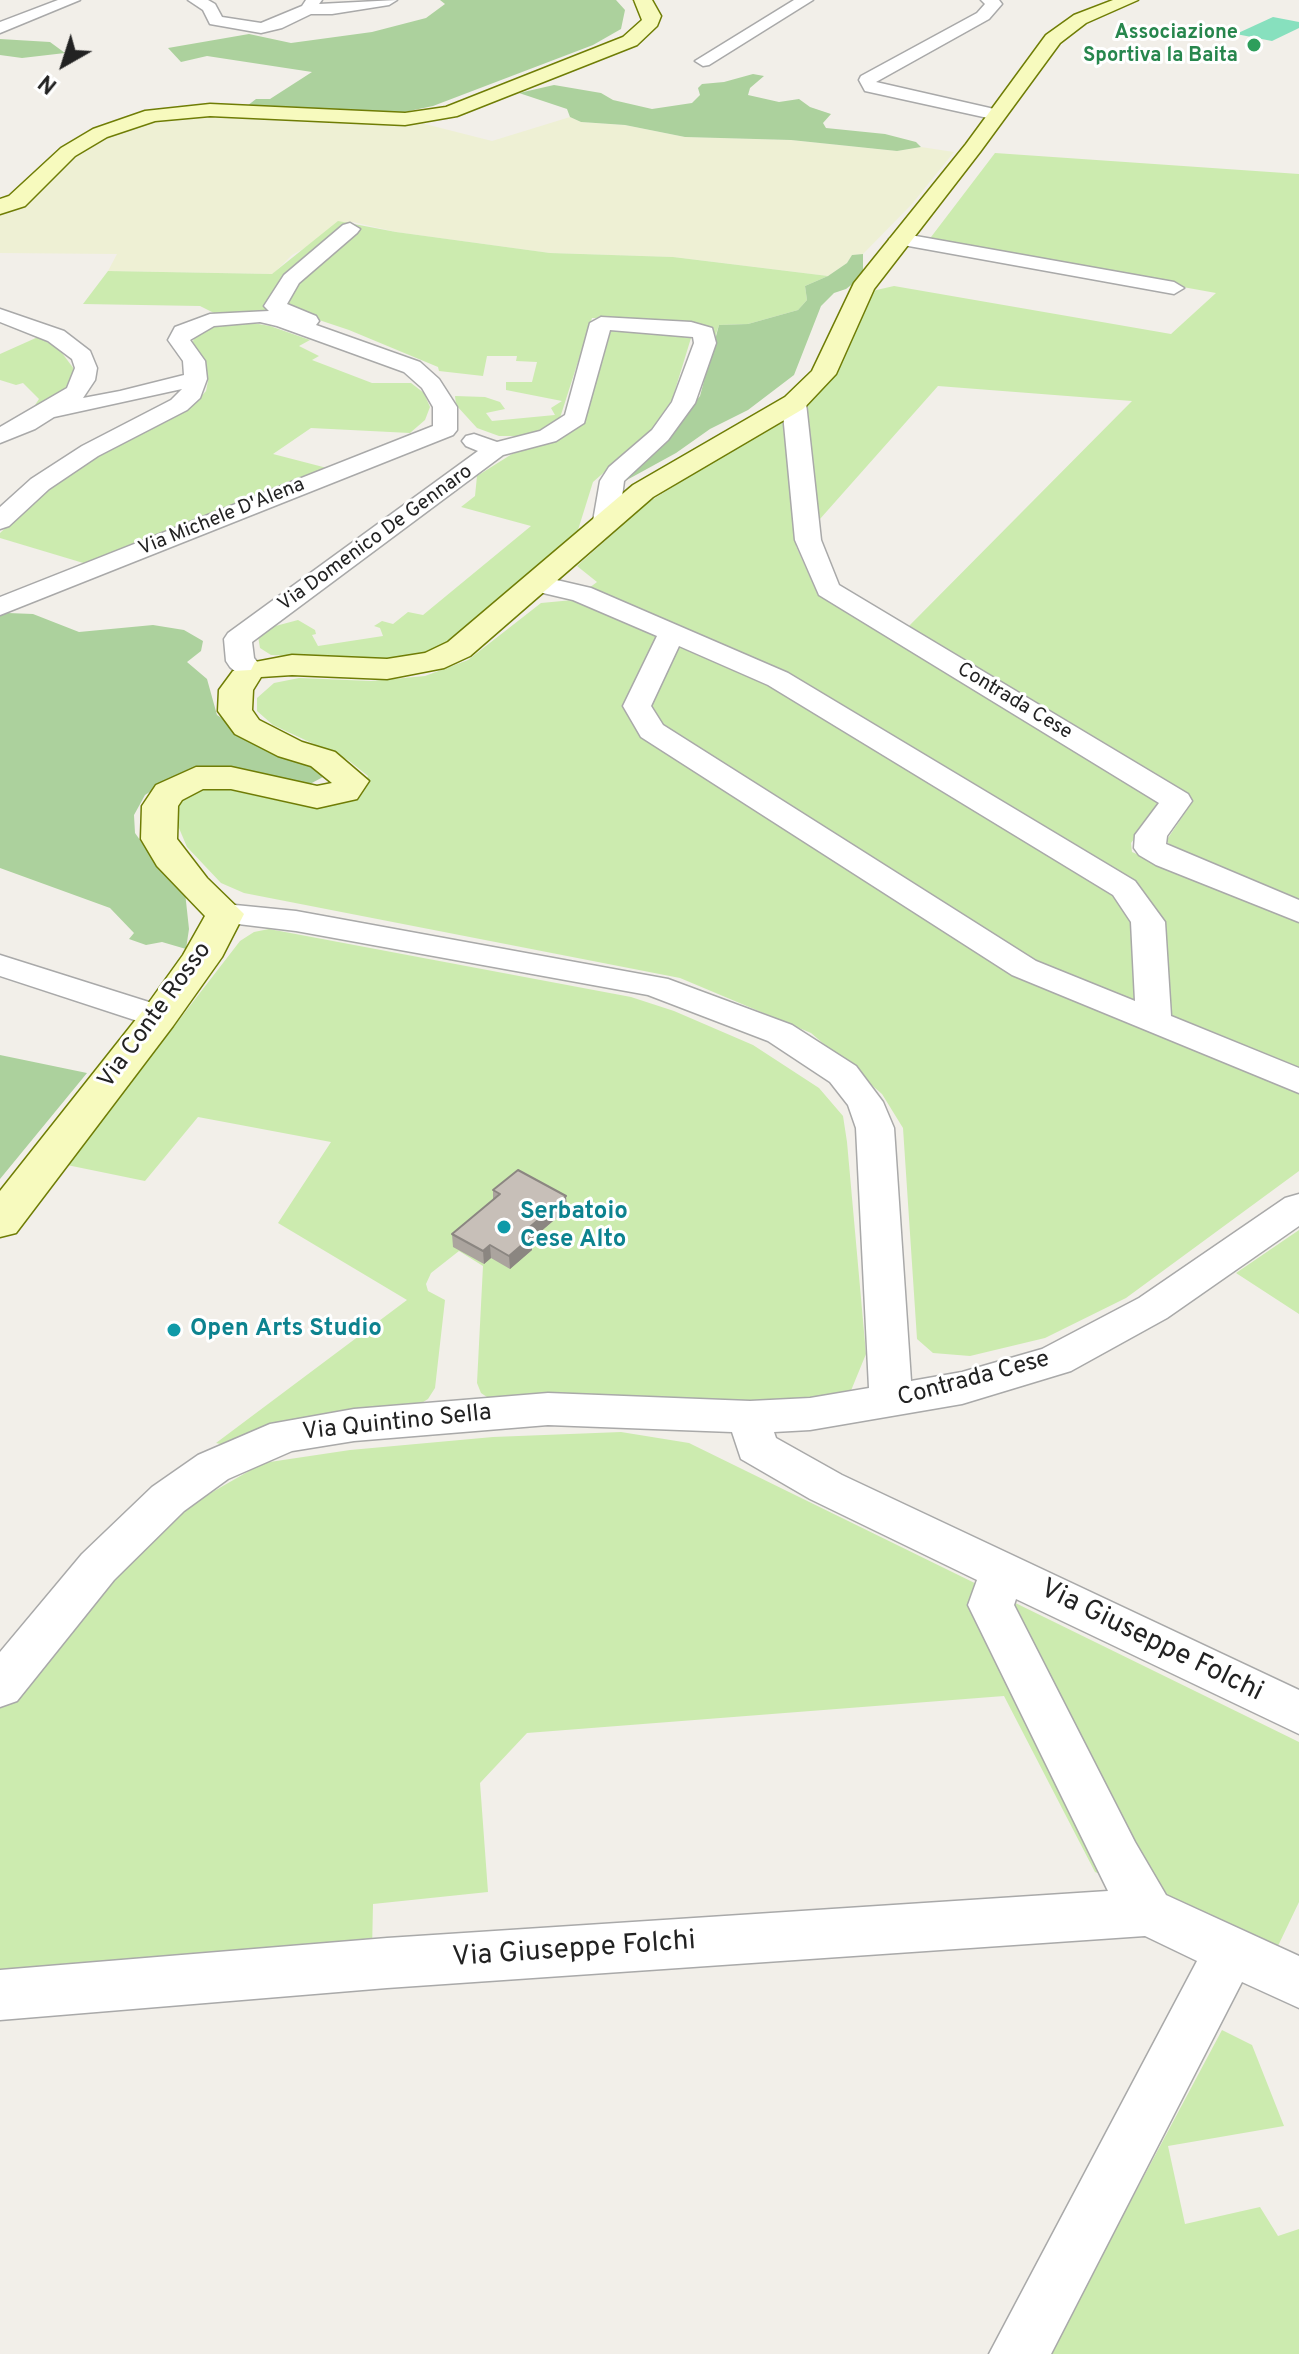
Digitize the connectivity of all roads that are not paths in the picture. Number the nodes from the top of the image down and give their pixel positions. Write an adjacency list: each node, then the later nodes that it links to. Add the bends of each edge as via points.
1 (72, 0): 10 (street)
2 (196, 0): 9 (street, via 210,7 216,21 261,28)
3 (283, 0): 9 (street)
4 (389, 0): 9 (street, via 332,9)
5 (805, 0): 11 (street)
6 (989, 0): 12 (street, via 994,4 983,16 867,80 871,87)
7 (1129, 0): 12 (street, via 1060,32)
8 (646, 2): 13 (street, via 651,22 630,41 450,112 405,119 210,110 152,115 89,139 17,201)
9 (311, 4)
10 (0, 28)
11 (703, 61)
12 (997, 115): 15 (street)
13 (0, 207)
14 (350, 229): 18 (street, via 291,279 275,306 319,325)
15 (899, 239): 16 (street); 20 (street, via 863,288 823,374)
16 (1174, 288)
17 (0, 315): 21 (street, via 56,336 82,356 84,380)
18 (318, 332): 19 (street, via 260,316 194,325 179,340 194,361); 22 (street, via 412,367 445,407)
19 (196, 379): 21 (street); 25 (street, via 192,393 179,405 90,451 40,484)
20 (794, 403): 26 (street, via 643,491); 31 (street, Contrada Cese, via 808,540 828,589 1177,801 1151,835 1150,848)
21 (52, 410): 23 (street)
22 (445, 430): 24 (street, Via Domenico De Gennaro); 28 (street, Via Michele D'Alena)
23 (0, 436)
24 (495, 450): 26 (street, via 548,436 576,418 601,323 704,333 683,403 660,435 612,481); 30 (street, Via Domenico De Gennaro, via 238,639 240,661)
25 (0, 521)
26 (606, 521): 27 (street)
27 (535, 583): 29 (street, via 582,594); 30 (street, via 459,649 433,661 387,669 292,665)
28 (0, 607)
29 (672, 633): 35 (street, via 778,679 1124,888 1148,922); 35 (street, via 637,706 651,731 1024,968)
30 (254, 672): 32 (street, via 236,690 235,711 247,727 323,759 351,781 344,791 317,797 231,778 196,778 169,793 160,806 159,839 194,886)
31 (1299, 912)
32 (225, 914): 34 (street, Via Conte Rosso); 39 (street, via 296,921 656,986 780,1033 843,1074 865,1102 875,1128)
33 (0, 965): 34 (street)
34 (159, 1017): 38 (street, Via Conte Rosso)
35 (1154, 1022): 36 (street)
36 (1299, 1081)
37 (1299, 1207): 39 (street, Contrada Cese, via 1153,1308 1056,1360)
38 (0, 1222)
39 (891, 1402): 40 (street, Contrada Cese)
40 (750, 1417): 41 (street, Via Giuseppe Folchi, via 756,1447 826,1487); 42 (street, Via Quintino Sella, via 548,1409 285,1436 213,1467 168,1499 98,1567)
41 (1003, 1571): 43 (street, Via Giuseppe Folchi); 44 (street, via 991,1605)
42 (0, 1687)
43 (1299, 1713)
44 (1148, 1912): 45 (street, Via Giuseppe Folchi); 47 (street, Via Giuseppe Folchi, via 387,1963)
45 (1230, 1951): 46 (street, Via Giuseppe Folchi); 48 (street)
46 (1299, 1983)
47 (0, 1995)
48 (1019, 2354)

